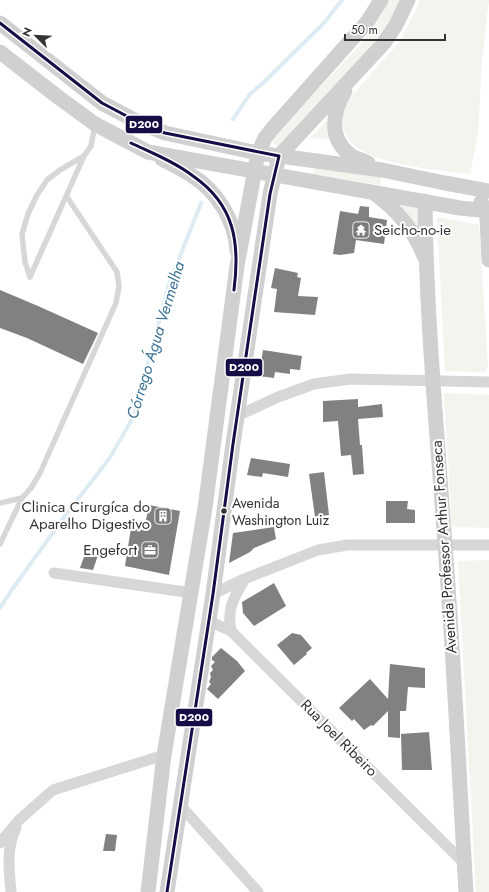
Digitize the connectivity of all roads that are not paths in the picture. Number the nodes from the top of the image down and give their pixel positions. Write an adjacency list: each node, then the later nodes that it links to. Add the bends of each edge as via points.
1 (381, 0): 8 (main road, via 368,21 269,133)
2 (408, 0): 5 (main road, via 384,43)
3 (0, 24): 8 (main road, via 102,103 136,121 165,133)
4 (0, 52): 6 (main road)
5 (355, 74): 10 (main road); 11 (main road, via 340,100 334,122 335,133 340,145 350,154)
6 (95, 124): 7 (main road); 9 (lane, via 91,146)
7 (148, 152): 12 (main road); 23 (main road, via 192,175 214,195 228,216 236,239)
8 (258, 152): 10 (main road); 12 (main road)
9 (84, 156): 18 (lane); 18 (lane, via 47,180 31,207 22,234 25,262 30,277)
10 (279, 156): 11 (main road); 13 (main road)
11 (382, 170): 14 (main road)
12 (255, 171): 13 (main road); 23 (main road)
13 (274, 175): 17 (main road); 26 (main road)
14 (445, 183): 15 (main road); 19 (main road, via 431,192)
15 (472, 188): 16 (main road); 20 (main road)
16 (489, 191)
17 (373, 192): 19 (main road); 21 (main road, via 399,214 417,241)
18 (67, 197): 27 (lane, via 117,272 119,286 116,304 40,473)
19 (425, 201): 20 (main road); 21 (main road, Avenida Professor Arthur Fonseca)
20 (487, 211): 22 (main road)
21 (425, 260): 24 (main road, Avenida Professor Arthur Fonseca)
22 (489, 260)
23 (237, 266): 36 (main road)
24 (432, 381): 25 (street); 26 (street, via 350,379 314,384); 33 (main road, Avenida Professor Arthur Fonseca)
25 (489, 382)
26 (237, 416): 37 (main road)
27 (22, 498): 28 (lane); 30 (lane)
28 (0, 503)
29 (0, 531): 30 (lane)
30 (3, 538): 31 (lane)
31 (0, 544)
32 (489, 545): 33 (street)
33 (445, 546): 35 (street, via 348,545 318,550); 45 (main road, Avenida Professor Arthur Fonseca)
34 (54, 573): 36 (street)
35 (244, 579): 37 (street); 39 (street, via 234,596 228,617)
36 (192, 593): 40 (main road)
37 (213, 594): 38 (main road)
38 (209, 621): 39 (street, Rua Joel Ribeiro); 41 (main road)
39 (231, 631): 45 (street, Rua Joel Ribeiro)
40 (164, 755): 42 (street, via 53,790); 48 (main road)
41 (179, 804): 49 (main road); 50 (street)
42 (19, 820): 43 (street); 46 (street, via 9,850)
43 (0, 843)
44 (0, 861): 46 (street, via 5,865)
45 (464, 863): 51 (main road, Avenida Professor Arthur Fonseca)
46 (9, 875): 47 (street)
47 (11, 892)
48 (148, 892)
49 (167, 892)
50 (258, 892)
51 (466, 892)

